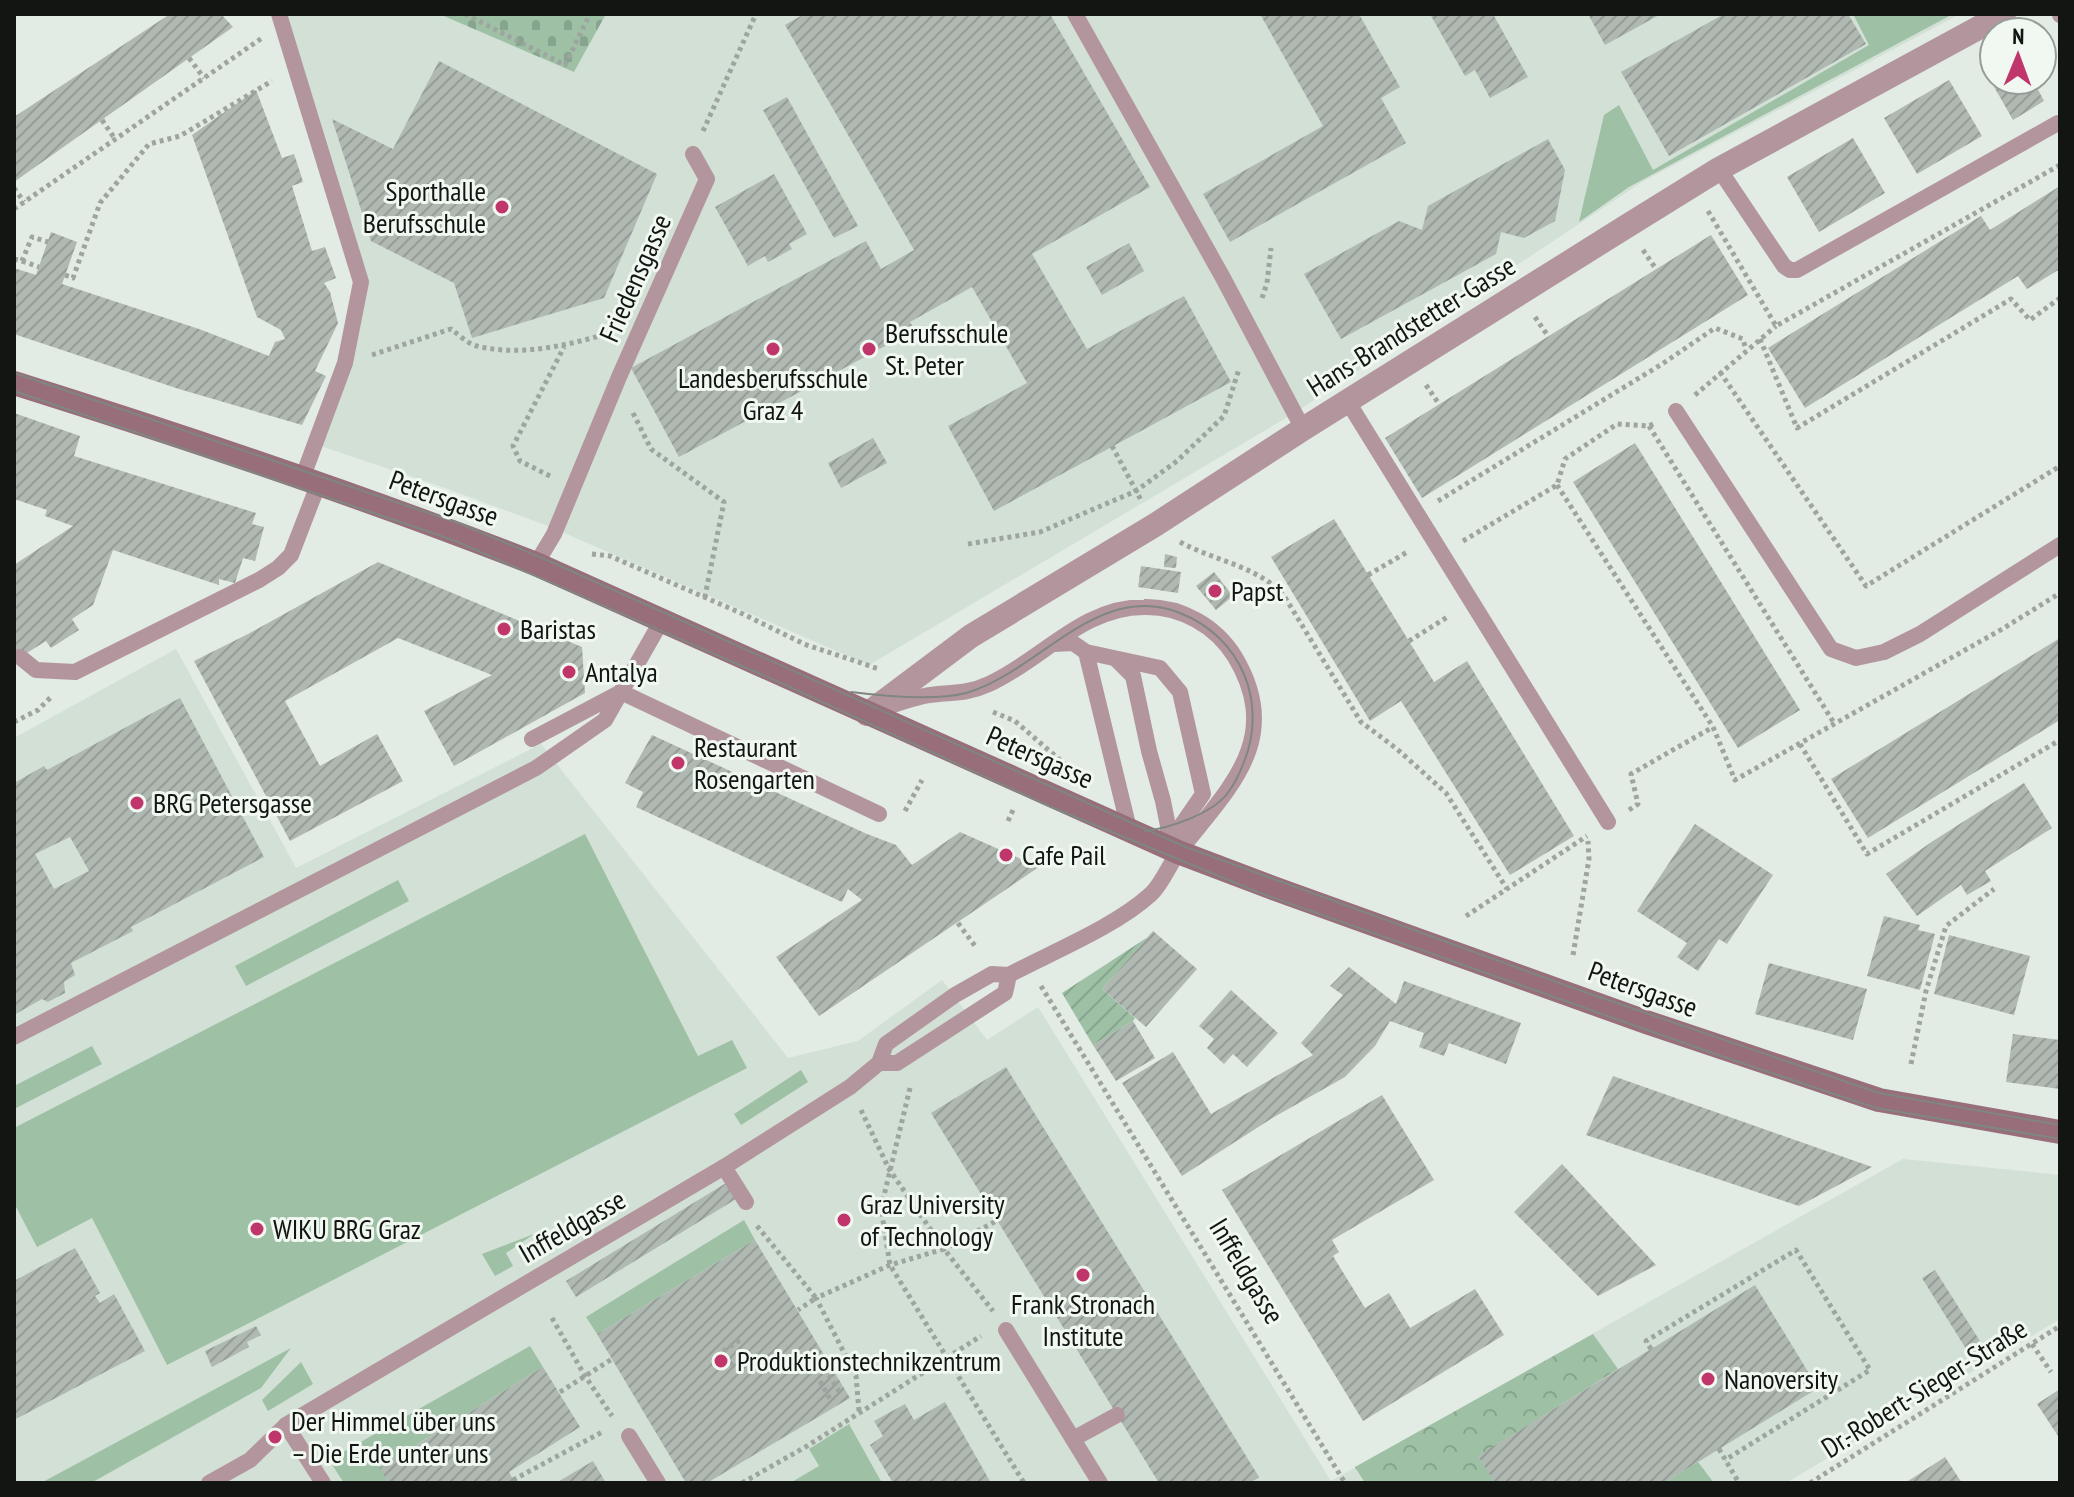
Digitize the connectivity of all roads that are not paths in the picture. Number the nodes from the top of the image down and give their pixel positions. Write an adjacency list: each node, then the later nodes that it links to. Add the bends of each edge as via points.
1 (1075, 14): 10 (lane)
2 (2004, 14): 6 (street, Hans-Brandstetter-Gasse)
3 (281, 19): 11 (lane, via 361,282 345,363)
4 (2058, 123): 6 (lane, via 1797,270 1784,266)
5 (693, 154): 13 (lane, Friedensgasse, via 707,179 554,534)
6 (1719, 169): 8 (street, Hans-Brandstetter-Gasse)
7 (14, 383): 11 (main road, Petersgasse)
8 (1348, 402): 10 (street, Hans-Brandstetter-Gasse); 23 (lane)
9 (1676, 411): 12 (lane, via 1831,649 1856,658 1884,652 1920,634)
10 (1303, 429): 20 (street, Hans-Brandstetter-Gasse, via 971,636)
11 (310, 482): 13 (main road, Petersgasse); 17 (lane, via 291,555 259,580 75,672 36,670)
12 (2060, 545)
13 (536, 564): 14 (main road, Petersgasse)
14 (662, 620): 19 (lane); 20 (main road, Petersgasse)
15 (1052, 644): 16 (lane, via 1073,643); 20 (lane, via 986,686); 25 (lane, via 1106,613 1142,606 1178,611 1206,625 1228,645 1247,677 1252,738 1240,773 1226,796)
16 (1086, 652): 18 (lane); 24 (lane)
17 (20, 657)
18 (1115, 658): 25 (lane, via 1133,676); 25 (lane, via 1160,668 1180,692 1203,794)
19 (621, 692): 21 (lane); 22 (lane); 27 (lane, via 605,720 528,774)
20 (867, 714): 24 (main road, Petersgasse)
21 (532, 739)
22 (879, 814)
23 (1608, 822)
24 (1129, 829): 25 (main road, Petersgasse)
25 (1173, 849): 26 (lane, Inffeldgasse, via 1153,892 1122,915); 29 (main road, Petersgasse, via 1674,1032 1879,1100)
26 (1009, 975): 28 (lane, Inffeldgasse, via 992,974 955,995 886,1044); 28 (lane, Inffeldgasse, via 1005,993 897,1063)
27 (14, 1037)
28 (879, 1063): 30 (lane, Inffeldgasse)
29 (2060, 1132)
30 (724, 1167): 31 (lane); 34 (lane, Inffeldgasse)
31 (748, 1209)
32 (1004, 1327): 36 (lane)
33 (1117, 1415): 36 (lane)
34 (286, 1425): 37 (lane, Inffeldgasse, via 250,1460); 38 (lane)
35 (629, 1436): 39 (lane)
36 (1073, 1439): 40 (lane)
37 (209, 1483)
38 (323, 1483)
39 (658, 1483)
40 (1100, 1483)

